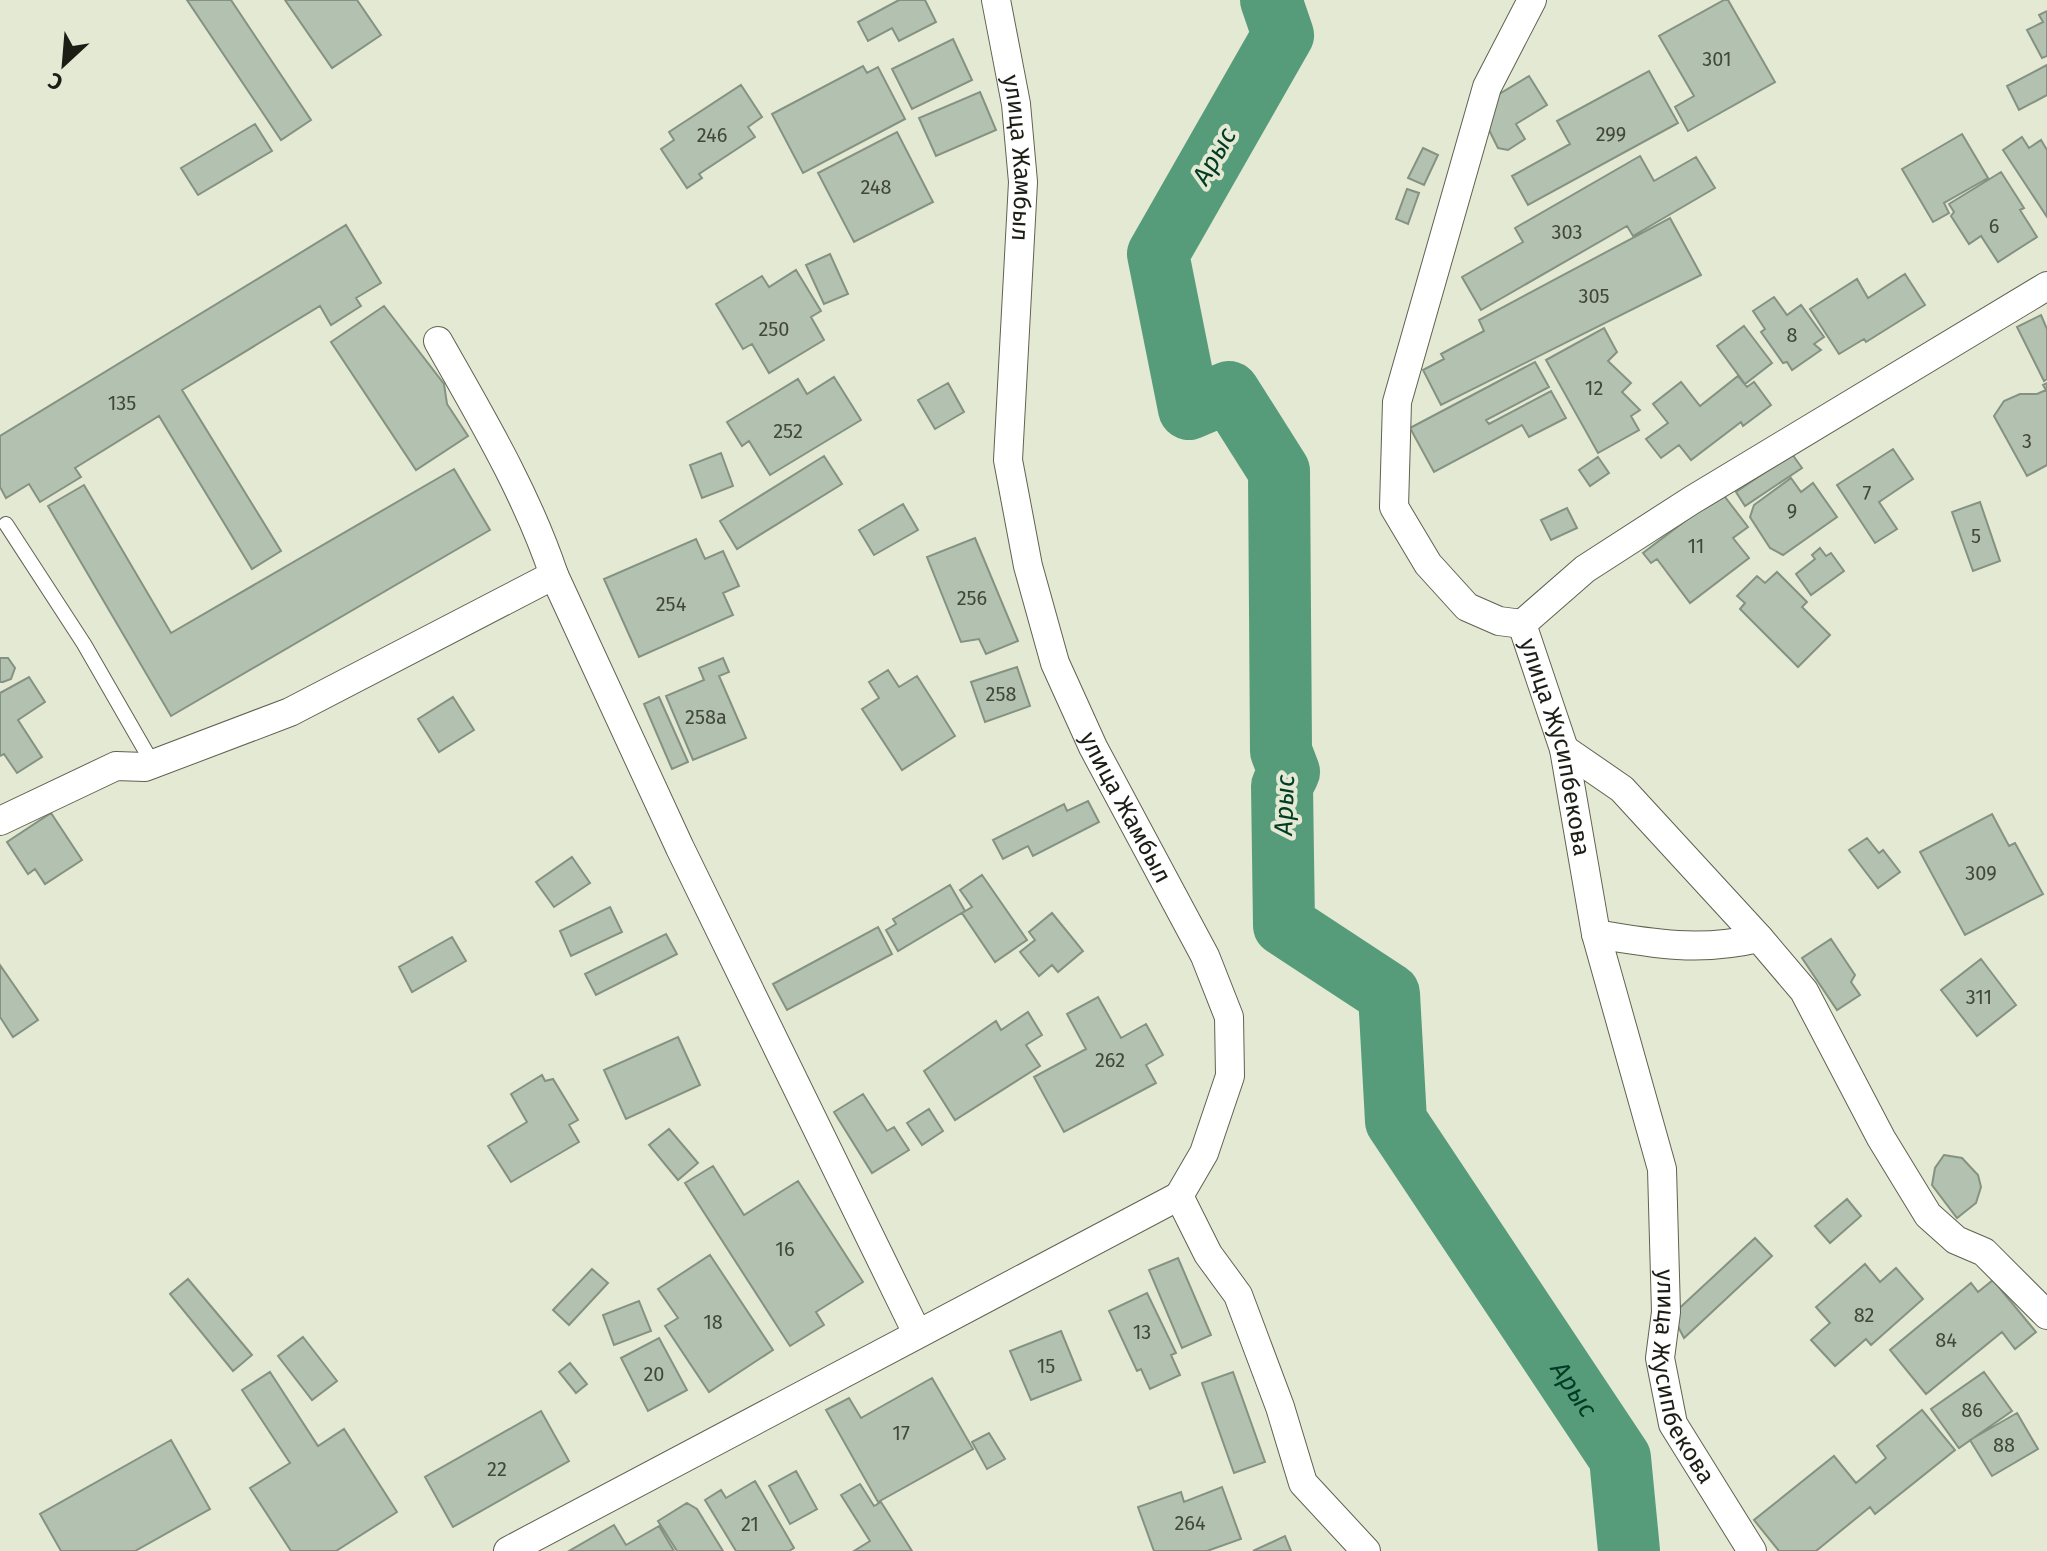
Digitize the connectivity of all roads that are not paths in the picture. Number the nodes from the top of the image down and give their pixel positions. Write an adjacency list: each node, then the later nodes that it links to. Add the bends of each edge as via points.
1 (996, 0): 13 (street, улица Жамбыл, via 1016,104 1023,182 1008,460 1028,566 1062,677 1093,747 1205,956 1229,1017 1230,1076 1204,1153)
2 (1532, 0): 7 (street, улица Жусипбекова, via 1487,87 1397,402 1394,507 1428,564 1467,607)
3 (2047, 286): 7 (street, via 1679,508 1585,569)
4 (438, 341): 6 (street, via 519,492)
5 (6, 524): 9 (lane)
6 (554, 575): 9 (street, via 290,712); 15 (street, via 680,848)
7 (1522, 624): 8 (street, улица Жусипбекова)
8 (1564, 749): 11 (street, улица Жусипбекова); 12 (street, via 1622,789)
9 (153, 764): 10 (street, via 116,766)
10 (0, 821)
11 (1596, 934): 12 (street, via 1719,948); 18 (street, улица Жусипбекова, via 1662,1169 1666,1312 1660,1358 1673,1424)
12 (1759, 938): 14 (street, via 1804,991 1928,1215 1956,1240 1984,1252)
13 (1179, 1196): 15 (street); 17 (street, via 1208,1254 1238,1295 1303,1483)
14 (2047, 1315)
15 (917, 1333): 16 (street)
16 (508, 1551)
17 (1366, 1551)
18 (1752, 1551)

